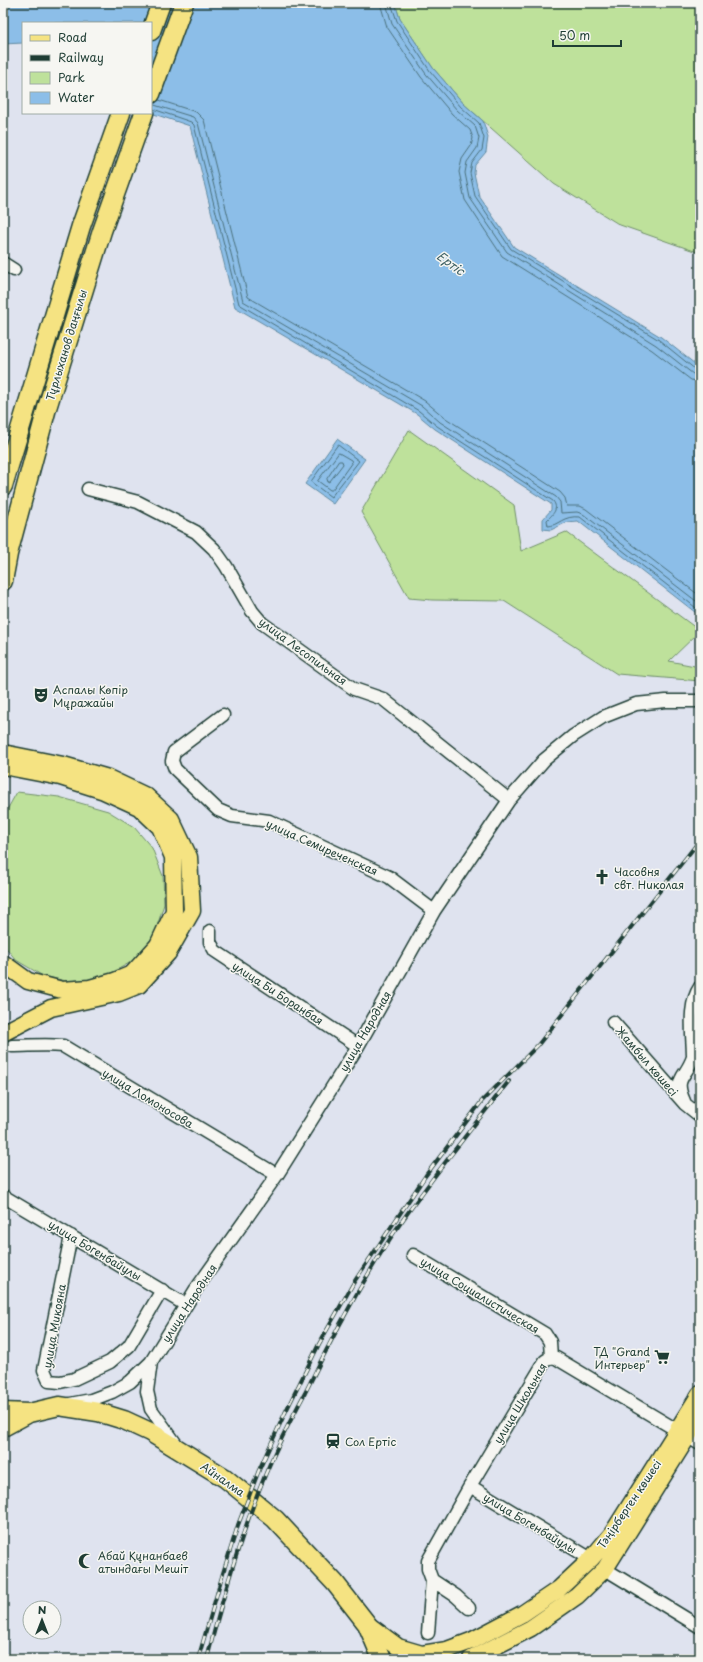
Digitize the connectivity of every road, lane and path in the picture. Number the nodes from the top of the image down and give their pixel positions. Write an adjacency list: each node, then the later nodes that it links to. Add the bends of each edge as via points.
1 (161, 3): 3 (highway)
2 (184, 3): 4 (highway)
3 (152, 28)
4 (152, 91)
5 (121, 114): 9 (highway, Тұрлыханов даңғылы, via 77,240)
6 (144, 114): 11 (highway, Тұрлыханов даңғылы, via 102,230 47,408 8,554)
7 (3, 263): 8 (street)
8 (14, 270)
9 (3, 486)
10 (88, 489): 16 (street, улица Лесопильная, via 138,502 196,532 214,549 262,623 354,689 383,699)
11 (3, 582)
12 (700, 701): 16 (street, улица Народная, via 636,704 603,717 573,736 544,760)
13 (223, 715): 17 (street, улица Семиреченская, via 174,752 172,761 175,769 218,810 232,816 269,822 316,843 388,877)
14 (3, 753): 21 (main road, via 63,765 108,778 146,796 171,819 189,857 192,911 168,953 139,985)
15 (3, 766): 21 (main road, via 60,777 104,790 139,807 160,827 173,857 174,911 158,946)
16 (508, 800): 17 (street, улица Народная)
17 (434, 911): 24 (street, улица Народная)
18 (210, 931): 24 (street, улица Би Боранбая, via 210,942 215,951)
19 (3, 963): 21 (main road, via 28,981 62,990)
20 (700, 986): 25 (street, via 693,1004 693,1057 691,1065 680,1080 680,1091)
21 (117, 987): 23 (main road, via 50,1008)
22 (613, 1022): 25 (street, Жамбыл көшесі)
23 (7, 1039): 27 (street, улица Ломоносова, via 35,1046 62,1046)
24 (358, 1046): 27 (street, улица Народная)
25 (685, 1104): 26 (street, Жамбыл көшесі)
26 (700, 1116)
27 (277, 1174): 32 (street, улица Народная)
28 (3, 1196): 29 (street, улица Богенбайулы)
29 (71, 1236): 31 (street, улица Богенбайулы); 31 (street, улица Микояна, via 44,1370 49,1381 74,1379 110,1362 130,1346)
30 (413, 1255): 33 (street, улица Социалистическая, via 545,1334 550,1342)
31 (162, 1290): 32 (street, улица Богенбайулы)
32 (186, 1305): 34 (street, улица Народная)
33 (551, 1357): 41 (street, улица Школьная); 43 (street, улица Школьная, via 545,1361)
34 (151, 1362): 36 (street, улица Народная, via 130,1382 112,1392 91,1400); 42 (street, via 147,1391 151,1410)
35 (700, 1394): 41 (main road)
36 (59, 1406): 38 (highway, Айналма); 42 (highway, Айналма, via 98,1412 124,1420)
37 (3, 1412): 38 (highway)
38 (29, 1412): 40 (highway, Айналма)
39 (700, 1417): 41 (main road, Тәңірберген көшесі)
40 (3, 1427)
41 (689, 1438): 44 (main road, Тәңірберген көшесі); 45 (main road, Тәңірберген көшесі)
42 (179, 1450): 48 (highway, Айналма, via 225,1478 275,1519 335,1583)
43 (470, 1486): 44 (street, улица Богенбайулы); 46 (street, улица Школьная, via 428,1561)
44 (591, 1559): 48 (main road, Тәңірберген көшесі, via 560,1589 522,1614 448,1650 422,1654 398,1647)
45 (605, 1569): 49 (street); 52 (main road, Тәңірберген көшесі, via 577,1596 531,1628)
46 (432, 1580): 47 (street); 50 (street, улица Школьная)
47 (469, 1608)
48 (367, 1624): 51 (highway, Айналма)
49 (700, 1627)
50 (428, 1633)
51 (382, 1659)
52 (471, 1659)

